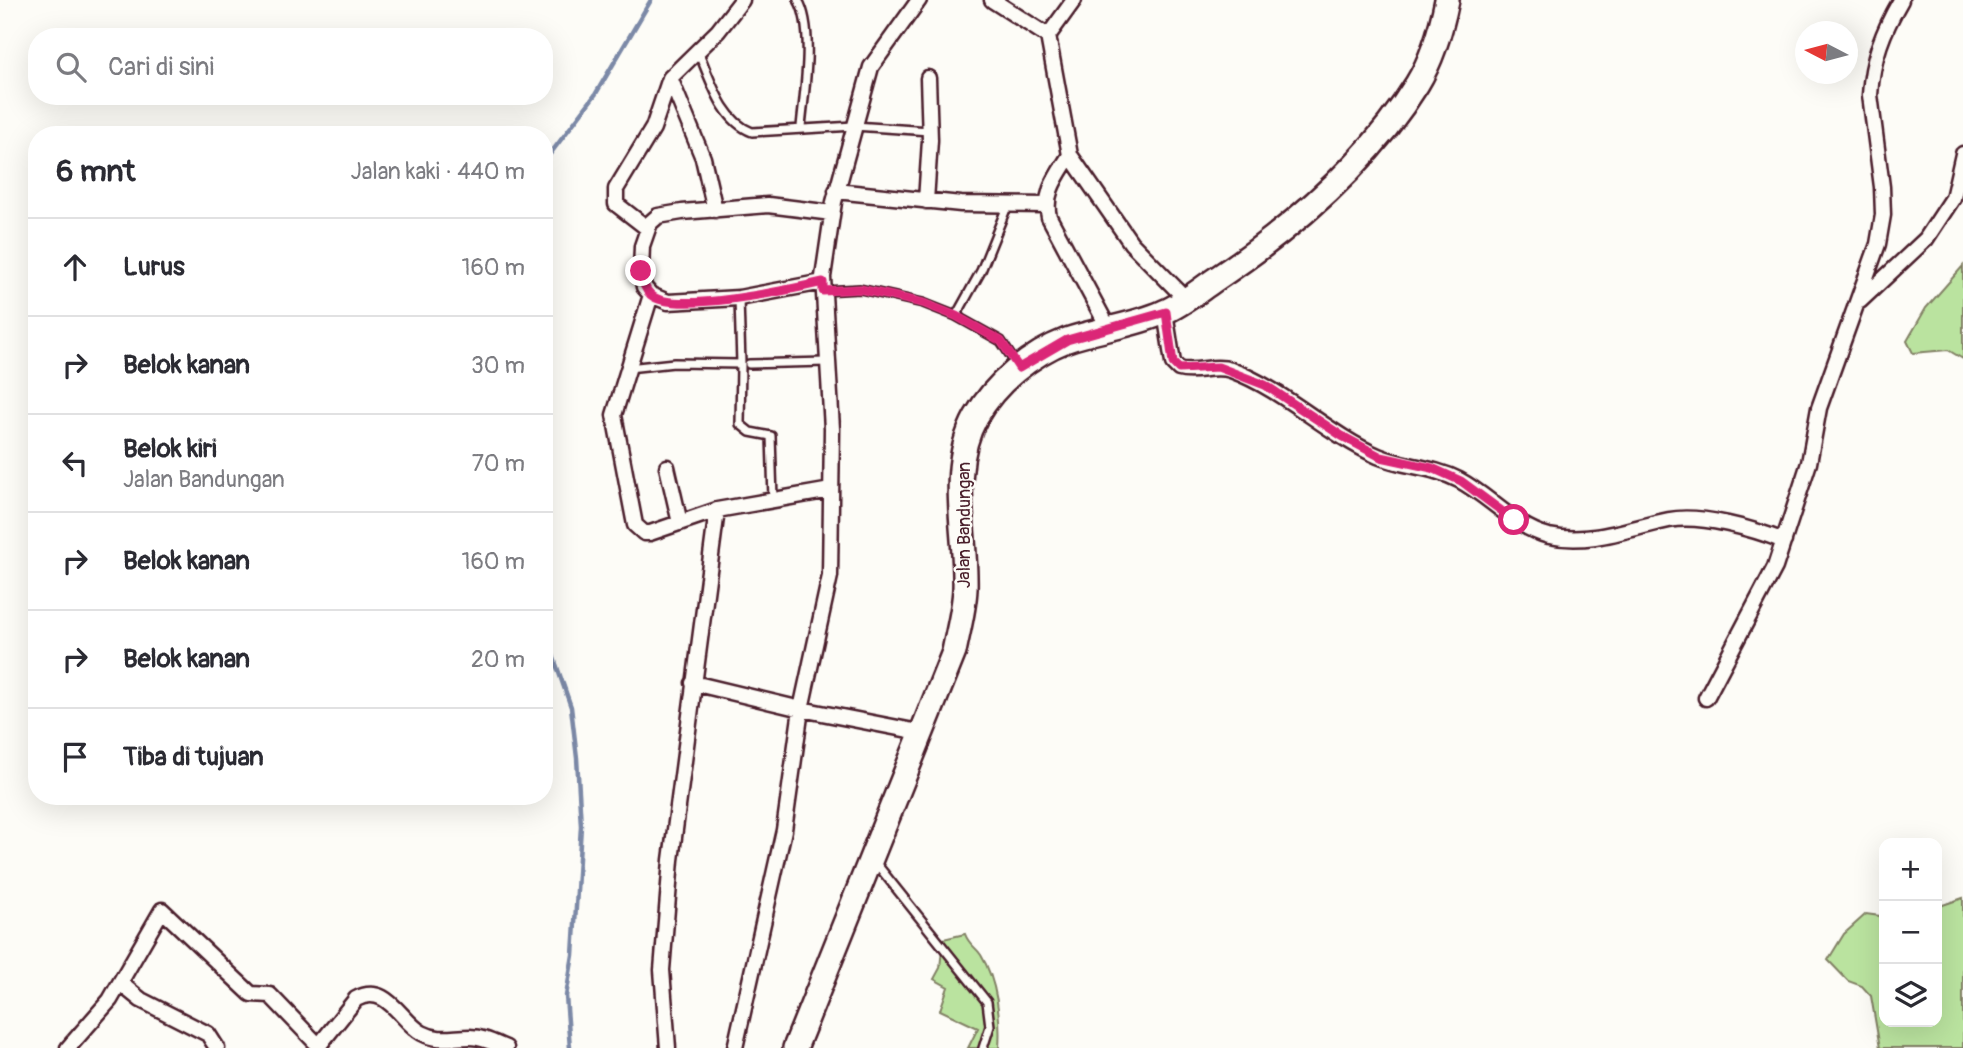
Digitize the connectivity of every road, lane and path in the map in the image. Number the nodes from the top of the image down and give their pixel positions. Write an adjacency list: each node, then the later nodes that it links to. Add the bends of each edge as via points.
1 (742, 0): 9 (street)
2 (798, 0): 13 (lane, via 806,42)
3 (919, 0): 12 (street, via 871,67)
4 (992, 0): 8 (street)
5 (1074, 0): 8 (street)
6 (1447, 0): 27 (main road, Jalan Bandungan, via 1434,51 1383,132 1298,218)
7 (1901, 0): 28 (street, via 1880,38 1872,71 1870,95 1883,215)
8 (1048, 36): 16 (street)
9 (698, 51): 10 (street); 13 (lane, via 716,93 741,128 752,132)
10 (670, 78): 21 (street, via 703,158); 23 (street, via 653,128 617,189 616,204)
11 (928, 78): 14 (street)
12 (854, 126): 13 (lane); 14 (lane); 17 (street)
13 (801, 127)
14 (930, 131): 18 (street)
15 (1963, 154): 28 (street, via 1953,198 1926,239)
16 (1070, 155): 20 (street, via 1051,185); 27 (street, via 1131,243)
17 (836, 191): 18 (street); 22 (street)
18 (926, 201): 19 (street)
19 (1008, 204): 20 (street); 30 (lane, via 981,271)
20 (1046, 205): 31 (street, via 1055,232)
21 (715, 210): 22 (street, via 768,205); 23 (street, via 657,216)
22 (832, 213): 24 (street)
23 (647, 228): 25 (street, via 641,271)
24 (823, 287): 26 (street); 30 (lane, via 894,294); 32 (street)
25 (651, 295): 26 (street, via 677,303); 34 (street)
26 (739, 298): 33 (lane)
27 (1186, 299): 29 (main road, Jalan Bandungan)
28 (1859, 302): 41 (street, via 1819,408 1809,463)
29 (1166, 312): 31 (main road, Jalan Bandungan); 41 (street, via 1173,363 1179,369 1218,367 1265,385 1381,457 1432,468 1461,481 1529,529 1580,538 1671,519 1694,520)
30 (956, 316): 35 (lane, via 1001,341)
31 (1109, 329): 35 (main road, Jalan Bandungan, via 1067,340)
32 (827, 362): 33 (lane); 37 (street)
33 (745, 364): 34 (lane); 38 (lane, via 740,424 750,432 771,436)
34 (627, 368): 40 (street, via 614,427 635,525 644,533)
35 (1019, 368): 45 (main road, Jalan Bandungan, via 992,393 975,419 964,450 960,481 962,612 954,652)
36 (667, 467): 40 (street)
37 (831, 490): 38 (street); 44 (street, via 830,576)
38 (773, 499): 39 (street)
39 (717, 510): 40 (street); 42 (street)
40 (680, 523)
41 (1784, 541): 43 (street, via 1775,567)
42 (694, 683): 44 (street); 52 (street, via 663,954)
43 (1706, 698)
44 (801, 709): 45 (street); 53 (street, via 790,800)
45 (924, 733): 46 (main road, Jalan Bandungan)
46 (872, 859): 54 (main road, Jalan Bandungan); 55 (lane, via 987,1002 990,1026)
47 (120, 984): 48 (street, via 162,910 251,994 270,995); 49 (street); 50 (street, via 141,1000 208,1034)
48 (318, 1047): 51 (street, via 356,999 374,996 394,1004 423,1034 449,1040 476,1037)
49 (68, 1048)
50 (218, 1048)
51 (506, 1048)
52 (668, 1048)
53 (735, 1048)
54 (795, 1048)
55 (982, 1048)

